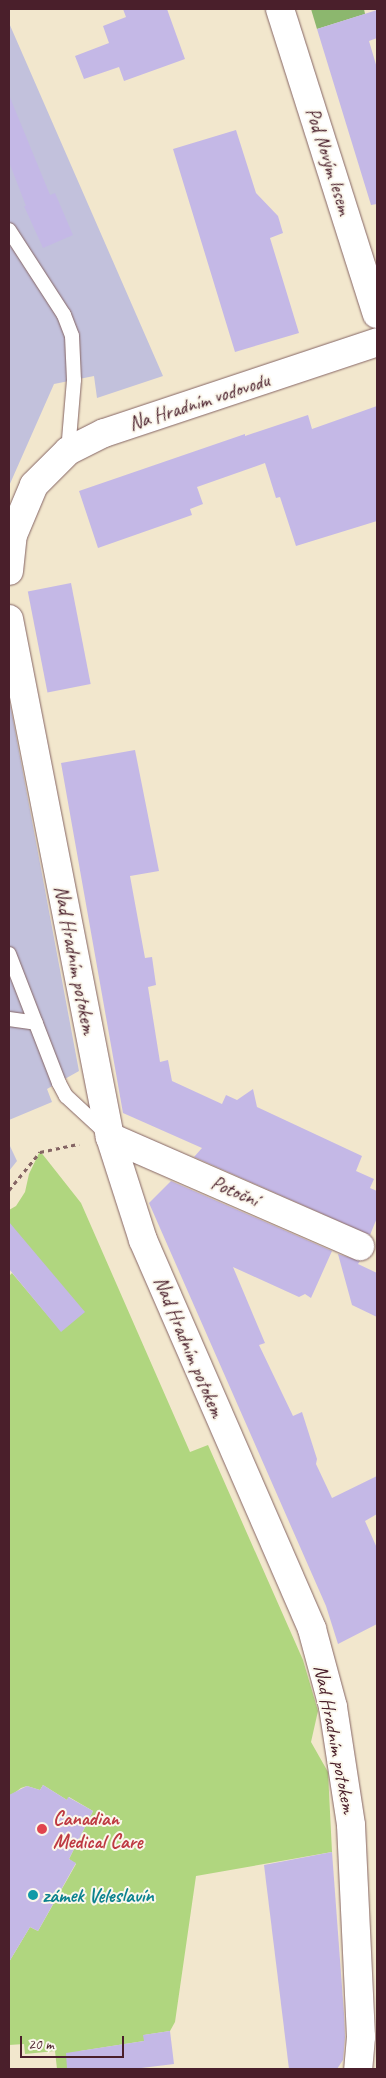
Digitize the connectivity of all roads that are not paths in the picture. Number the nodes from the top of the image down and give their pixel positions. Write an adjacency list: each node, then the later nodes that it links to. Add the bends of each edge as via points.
1 (280, 9): 3 (street, Pod Novým lesem)
2 (9, 230): 5 (lane, via 64,314 72,336 74,380)
3 (377, 314)
4 (377, 342): 5 (street, Na Hradním vodovodu, via 104,434)
5 (68, 451): 6 (street, Na Hradním vodovodu, via 34,485 12,535)
6 (9, 571)
7 (9, 618): 11 (street, Nad Hradním potokem)
8 (9, 954): 10 (lane)
9 (9, 1019): 10 (lane)
10 (36, 1023): 11 (lane, via 66,1096)
11 (110, 1137): 12 (street, Potoční); 13 (street, Nad Hradním potokem, via 143,1240 312,1629 331,1698 351,1825 361,2037)
12 (360, 1246)
13 (358, 2069)

